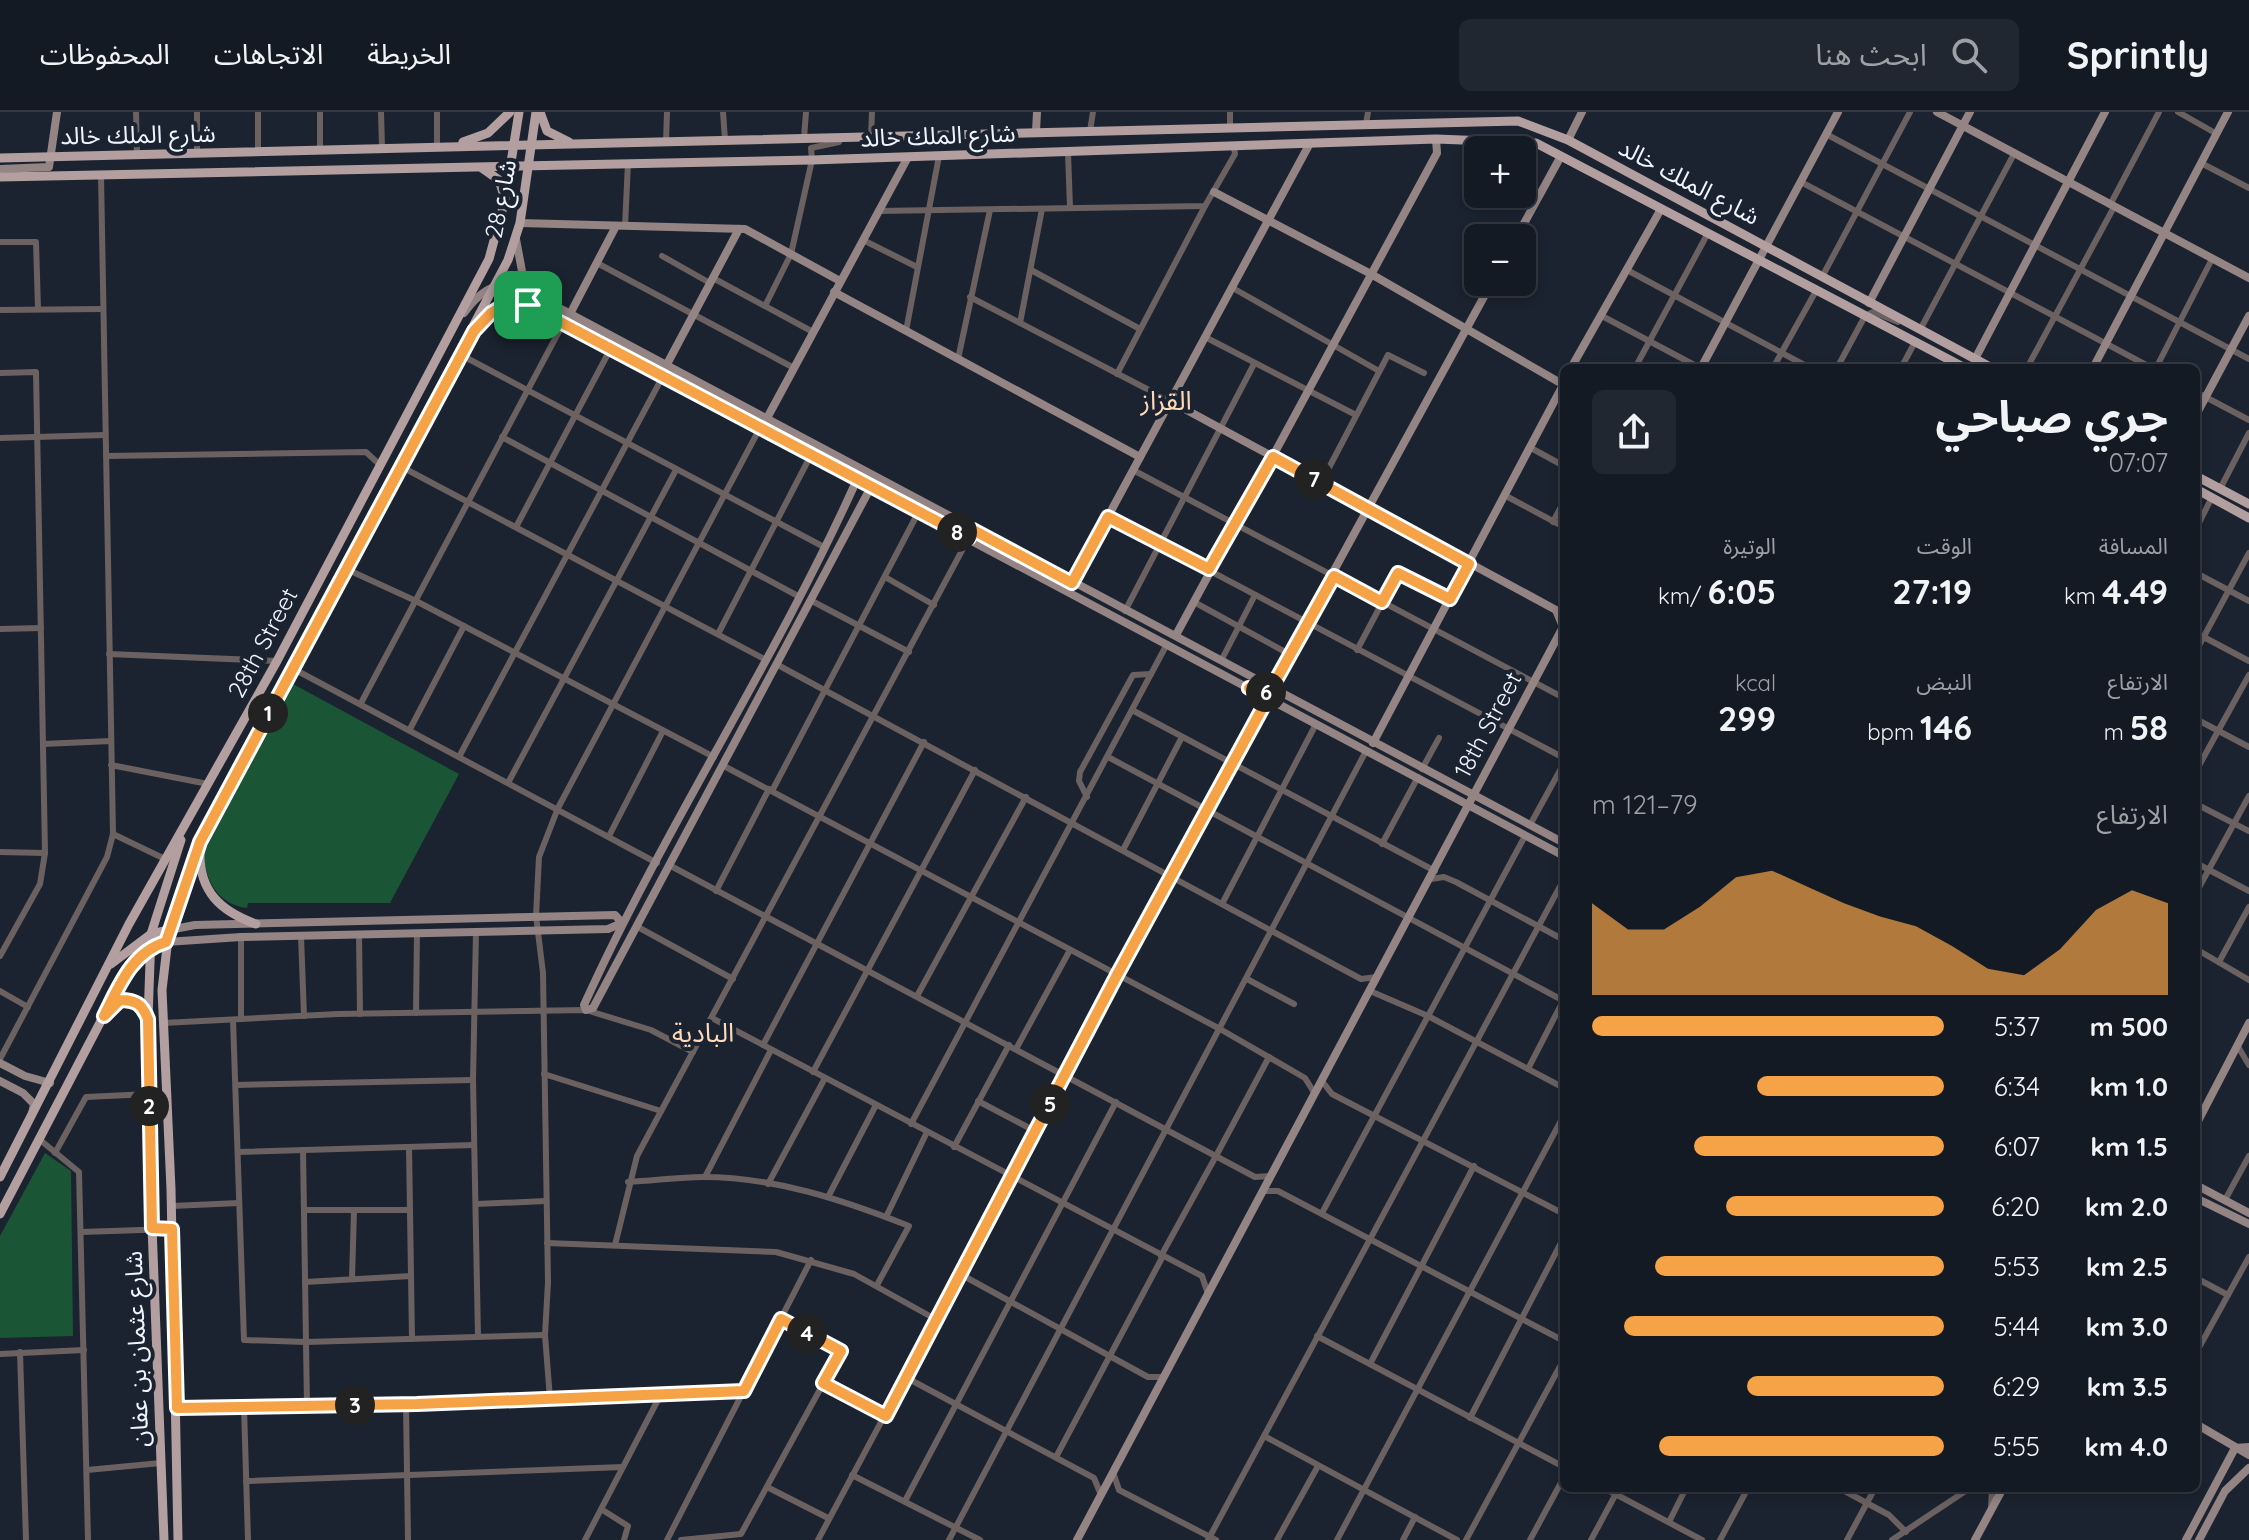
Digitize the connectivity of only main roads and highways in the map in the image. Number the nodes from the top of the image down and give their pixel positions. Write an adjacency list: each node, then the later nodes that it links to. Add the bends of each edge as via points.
1 (510, 112): 8 (main road, via 488,133)
2 (519, 112): 5 (main road, 28th Street)
3 (538, 112): 6 (main road, via 547,131); 7 (main road, شارع 28)
4 (1423, 117): 6 (main road, شارع الملك خالد, via 1366,124); 18 (main road, شارع الملك خالد, via 1518,121 1568,140)
5 (515, 144): 7 (main road, شارع الملك خالد); 8 (main road, شارع الملك خالد); 10 (main road, 28th Street)
6 (576, 144): 7 (main road, شارع الملك خالد)
7 (531, 145): 12 (main road, شارع 28)
8 (449, 146): 9 (main road, شارع الملك خالد)
9 (0, 158)
10 (512, 165): 12 (main road, شارع الملك خالد); 13 (main road, شارع الملك خالد); 16 (main road, 28th Street)
11 (550, 165): 12 (main road, شارع الملك خالد); 15 (main road, via 539,168); 17 (main road, شارع الملك خالد, via 1517,140 1536,143)
12 (529, 166): 15 (main road, شارع 28)
13 (479, 167): 14 (main road, شارع الملك خالد); 16 (main road, via 499,180)
14 (0, 177)
15 (525, 188): 24 (main road, شارع 28, via 516,239 474,331)
16 (505, 200): 23 (main road, 28th Street, via 489,259 457,323)
17 (1957, 364)
18 (1984, 364)
19 (2200, 478): 21 (main road)
20 (2200, 491): 22 (main road)
21 (2249, 504)
22 (2249, 518)
23 (186, 825): 27 (main road, شارع عثمان بن عفان); 30 (main road, 28th Street)
24 (200, 842): 25 (main road, via 205,888 219,907); 26 (main road, شارع 28)
25 (256, 924)
26 (169, 930): 27 (main road); 28 (main road, شارع عثمان بن عفان)
27 (151, 934): 29 (main road, شارع عثمان بن عفان); 30 (main road)
28 (166, 942): 29 (main road); 36 (main road, شارع عثمان بن عفان, via 163,1023)
29 (151, 947): 31 (main road, via 127,971); 32 (main road, شارع عثمان بن عفان)
30 (106, 969): 33 (main road, 28th Street)
31 (104, 1016): 32 (main road, via 120,1000 133,1000 143,1006); 34 (main road)
32 (148, 1019): 35 (main road, شارع عثمان بن عفان)
33 (0, 1177)
34 (0, 1214)
35 (164, 1540)
36 (178, 1540)

